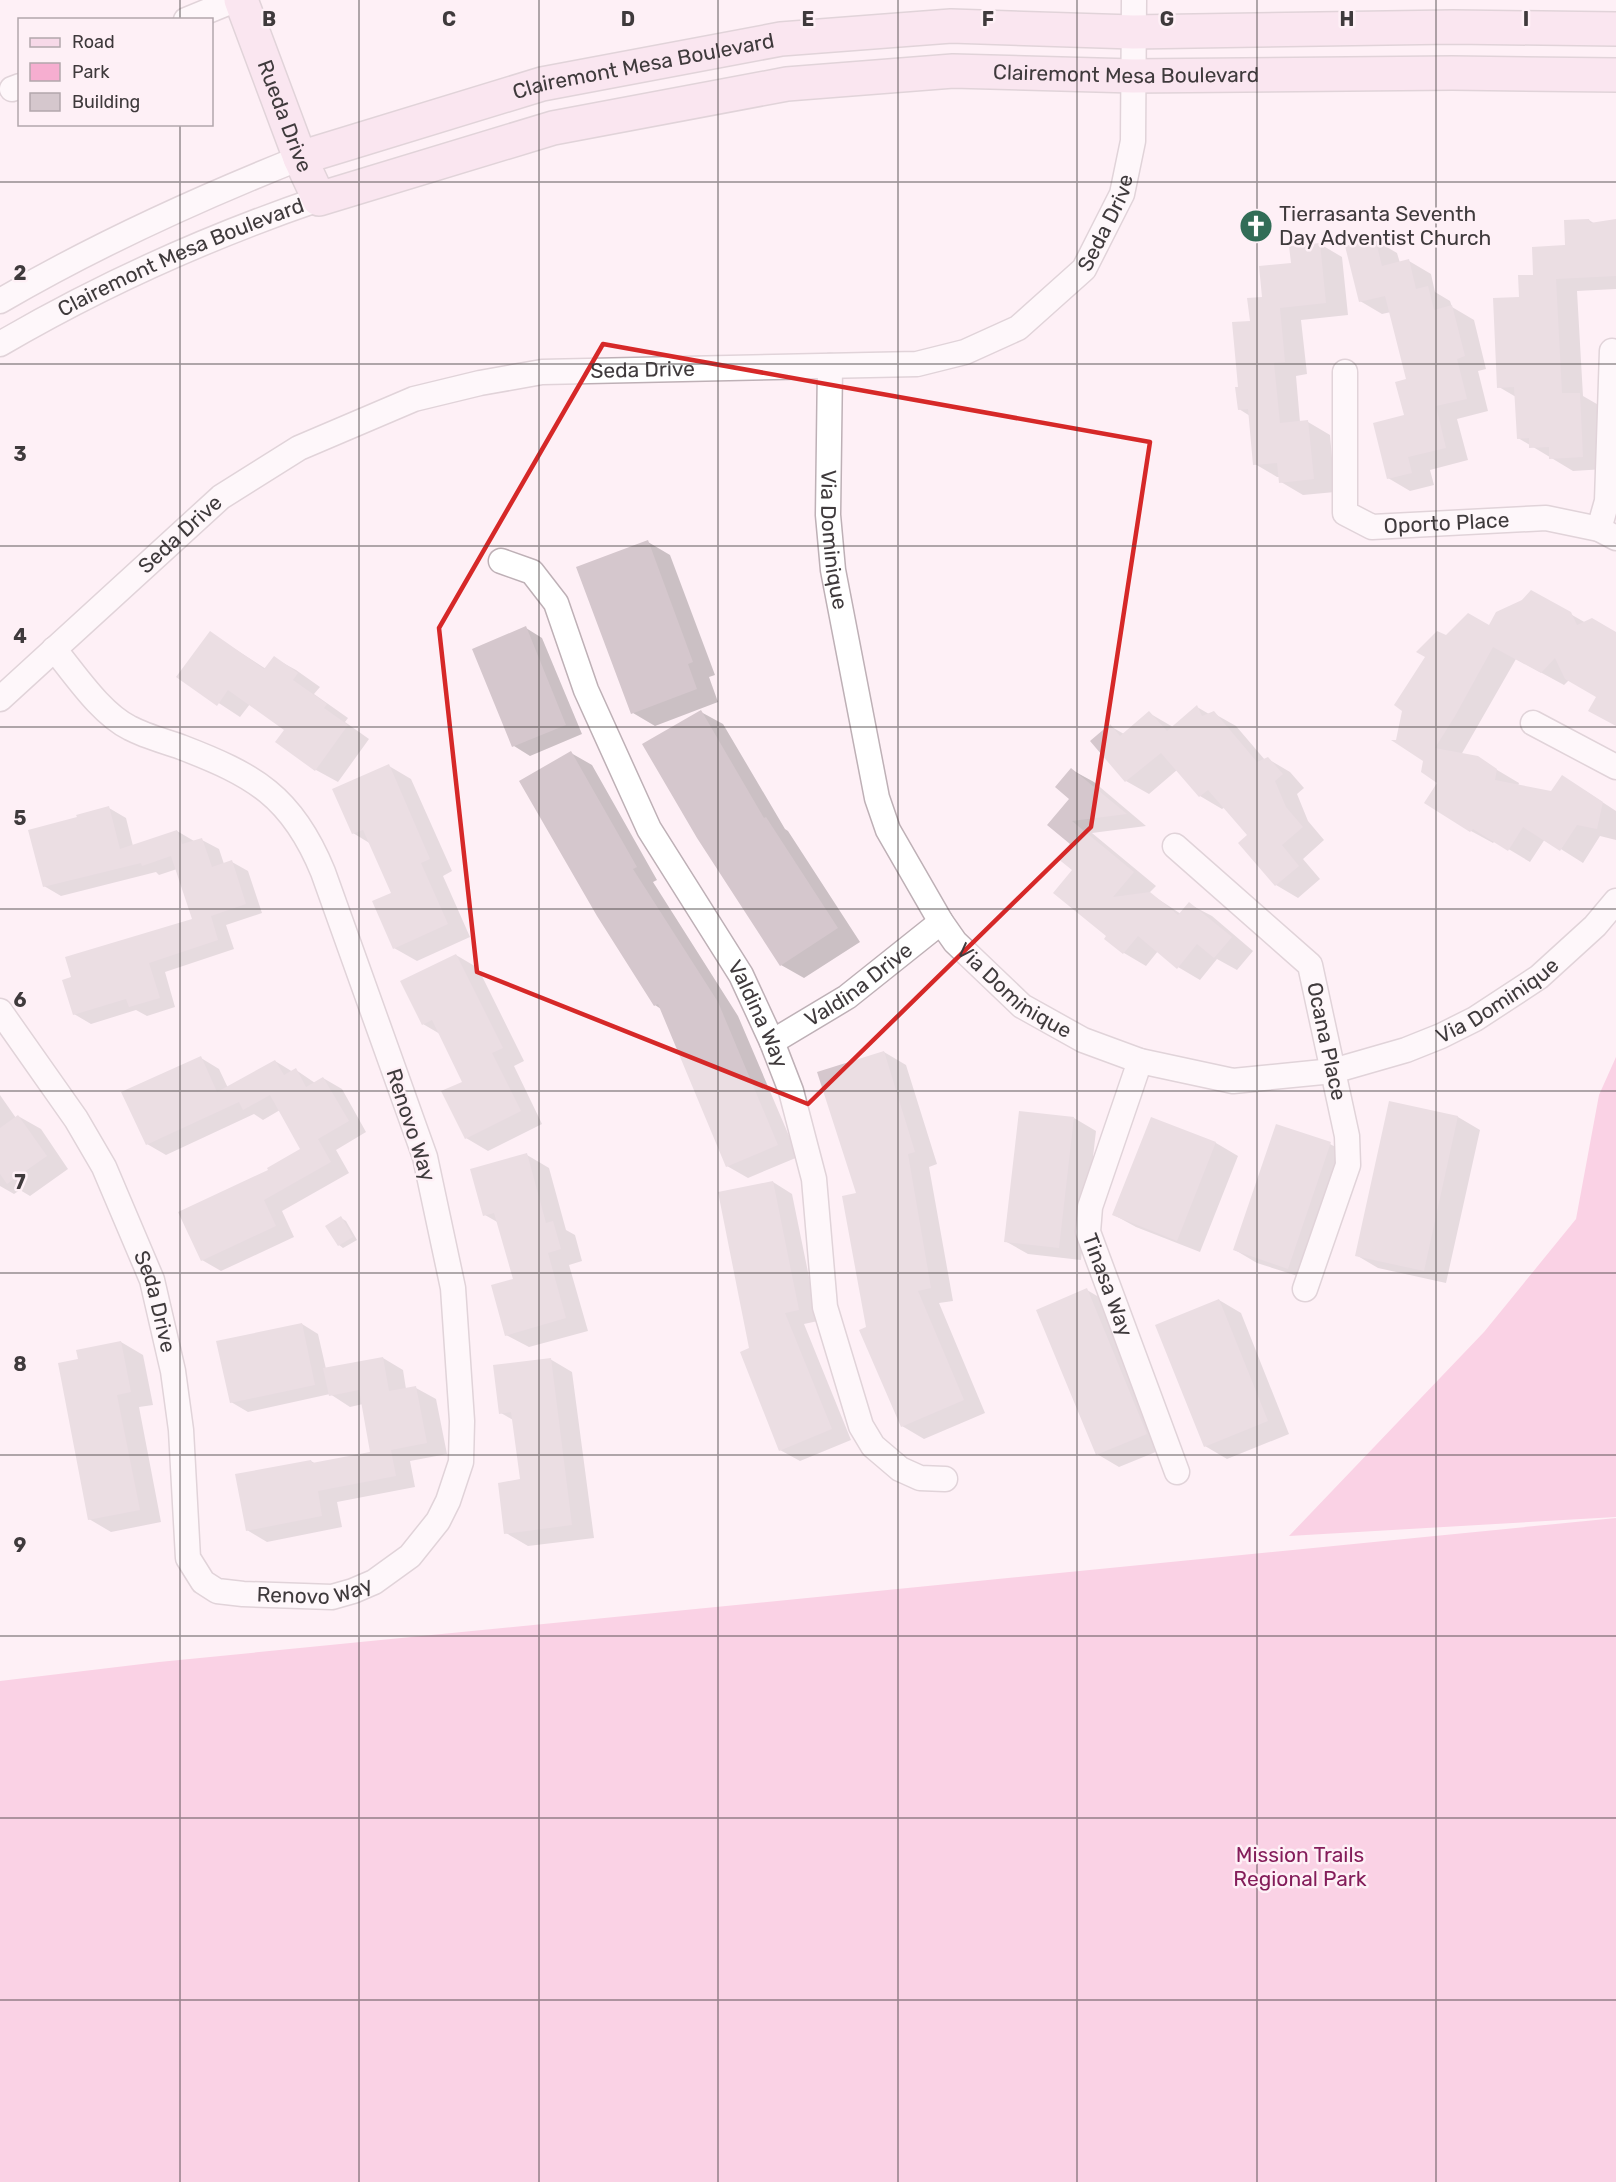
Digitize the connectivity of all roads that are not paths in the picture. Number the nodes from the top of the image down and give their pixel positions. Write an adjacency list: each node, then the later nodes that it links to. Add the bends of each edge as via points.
1 (235, 0): 4 (street)
2 (241, 0): 9 (street, Rueda Drive)
3 (1134, 0): 6 (street, Seda Drive)
4 (191, 18)
5 (1616, 30): 6 (street, Clairemont Mesa Boulevard, via 1453,27)
6 (1133, 32): 8 (street, Seda Drive); 9 (street, Clairemont Mesa Boulevard, via 951,26 781,39 542,84)
7 (1616, 75): 8 (street, Clairemont Mesa Boulevard)
8 (1133, 76): 10 (street, Clairemont Mesa Boulevard, via 953,71 787,84 553,128); 14 (street, Seda Drive, via 1133,141 1122,194 1084,269 1018,328 965,352 917,364)
9 (300, 158): 10 (street, Rueda Drive); 11 (street, Clairemont Mesa Boulevard, via 221,189 68,263)
10 (319, 199): 12 (street, Clairemont Mesa Boulevard, via 242,226 103,288)
11 (0, 301)
12 (0, 344)
13 (1612, 351): 16 (street)
14 (830, 366): 18 (street, Seda Drive, via 542,372 480,382 414,399 299,448 221,497); 24 (street, Via Dominique, via 828,515 833,570 877,798 888,830)
15 (1345, 372): 16 (street, Oporto Place, via 1345,513 1372,527 1546,518)
16 (1607, 534)
17 (501, 561): 26 (street, Valdina Way, via 532,572 556,603 586,690 649,829 741,975)
18 (54, 649): 19 (street, Seda Drive); 32 (street, Renovo Way, via 95,700 128,727 239,771 271,794 302,830 323,872 425,1156 453,1288 463,1441 456,1482 438,1521 410,1556 374,1582 353,1591 332,1597)
19 (0, 699)
20 (1533, 723): 21 (street)
21 (1616, 767)
22 (1175, 846): 28 (street, Ocana Place, via 1310,965)
23 (1616, 901): 28 (street, Via Dominique, via 1539,977 1475,1019 1406,1050)
24 (941, 922): 26 (street, Valdina Drive, via 847,997); 27 (street, Via Dominique, via 955,942 1022,1006 1083,1040)
25 (0, 1011): 32 (street, Seda Drive, via 76,1119 104,1167 152,1280 173,1371 181,1430 188,1557 210,1587)
26 (772, 1042): 31 (street, Valdina Way, via 791,1090 814,1179 825,1307 861,1426 873,1446 900,1469 920,1478)
27 (1140, 1061): 28 (street, Via Dominique, via 1233,1081); 30 (street, Tinasa Way, via 1090,1207 1088,1232)
28 (1333, 1071): 29 (street, Ocana Place, via 1347,1136 1348,1165)
29 (1305, 1289)
30 (1177, 1472)
31 (945, 1479)
32 (243, 1594)

